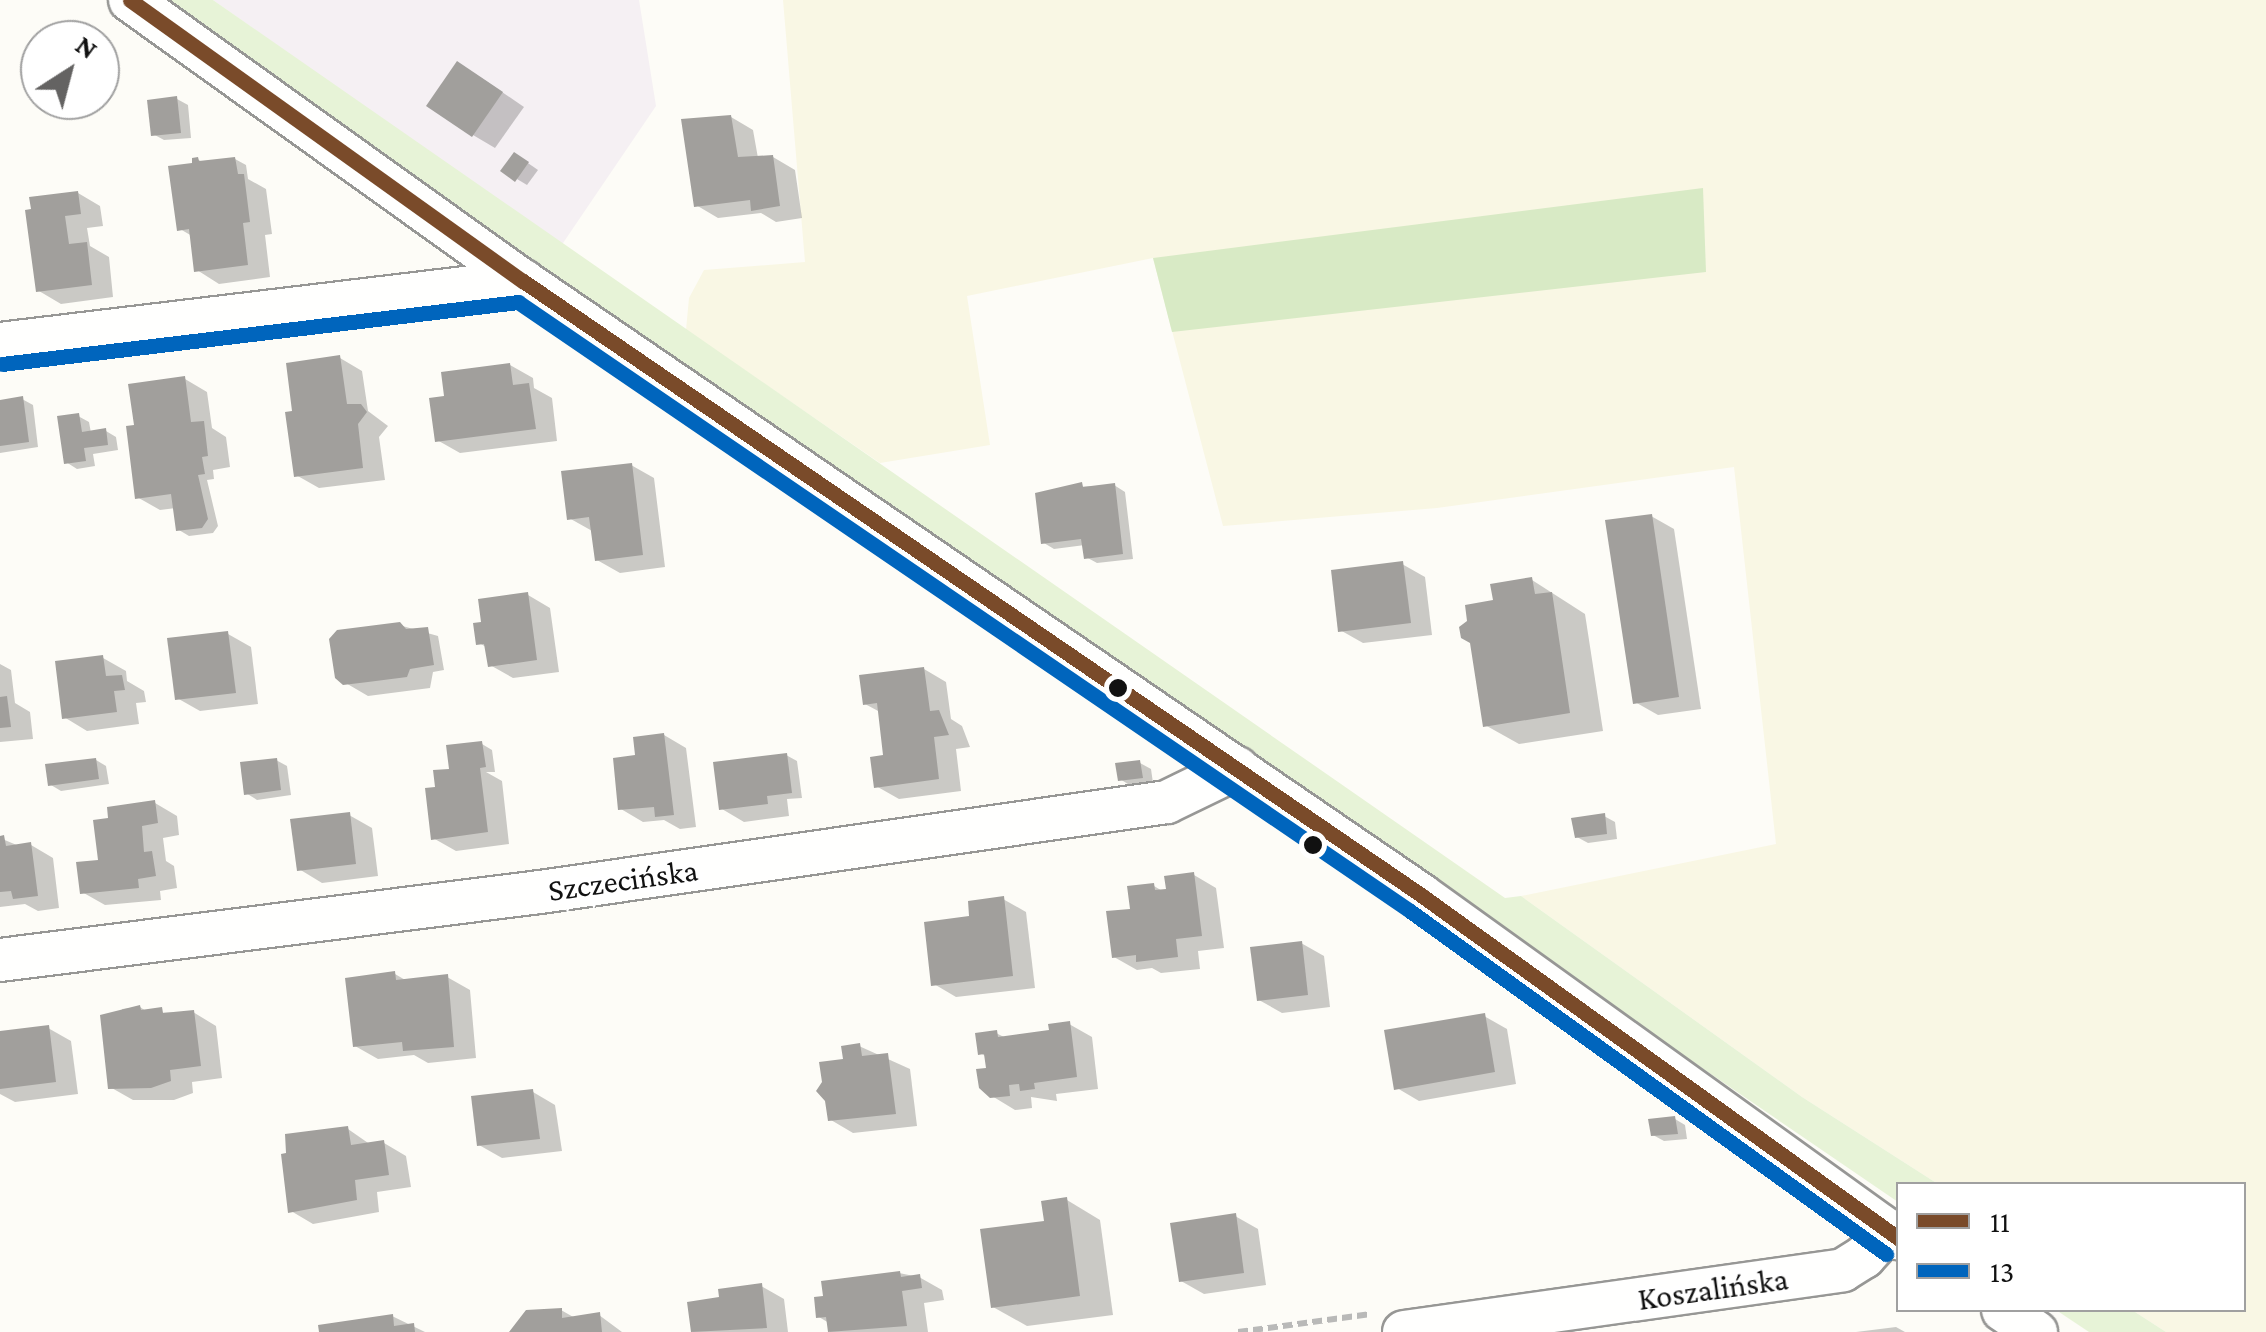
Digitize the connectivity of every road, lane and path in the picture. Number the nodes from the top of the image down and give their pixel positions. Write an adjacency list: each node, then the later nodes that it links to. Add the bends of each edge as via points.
1 (130, 0): 2 (street)
2 (523, 281): 3 (street); 4 (street)
3 (0, 344)
4 (1238, 768): 5 (street, Szczecińska, via 1167,802 540,892); 6 (street)
5 (0, 960)
6 (1893, 1234): 8 (street, Koszalińska, via 1843,1270)
7 (2006, 1312): 10 (street)
8 (1389, 1322): 9 (path)
9 (1238, 1332)
10 (2036, 1332)

